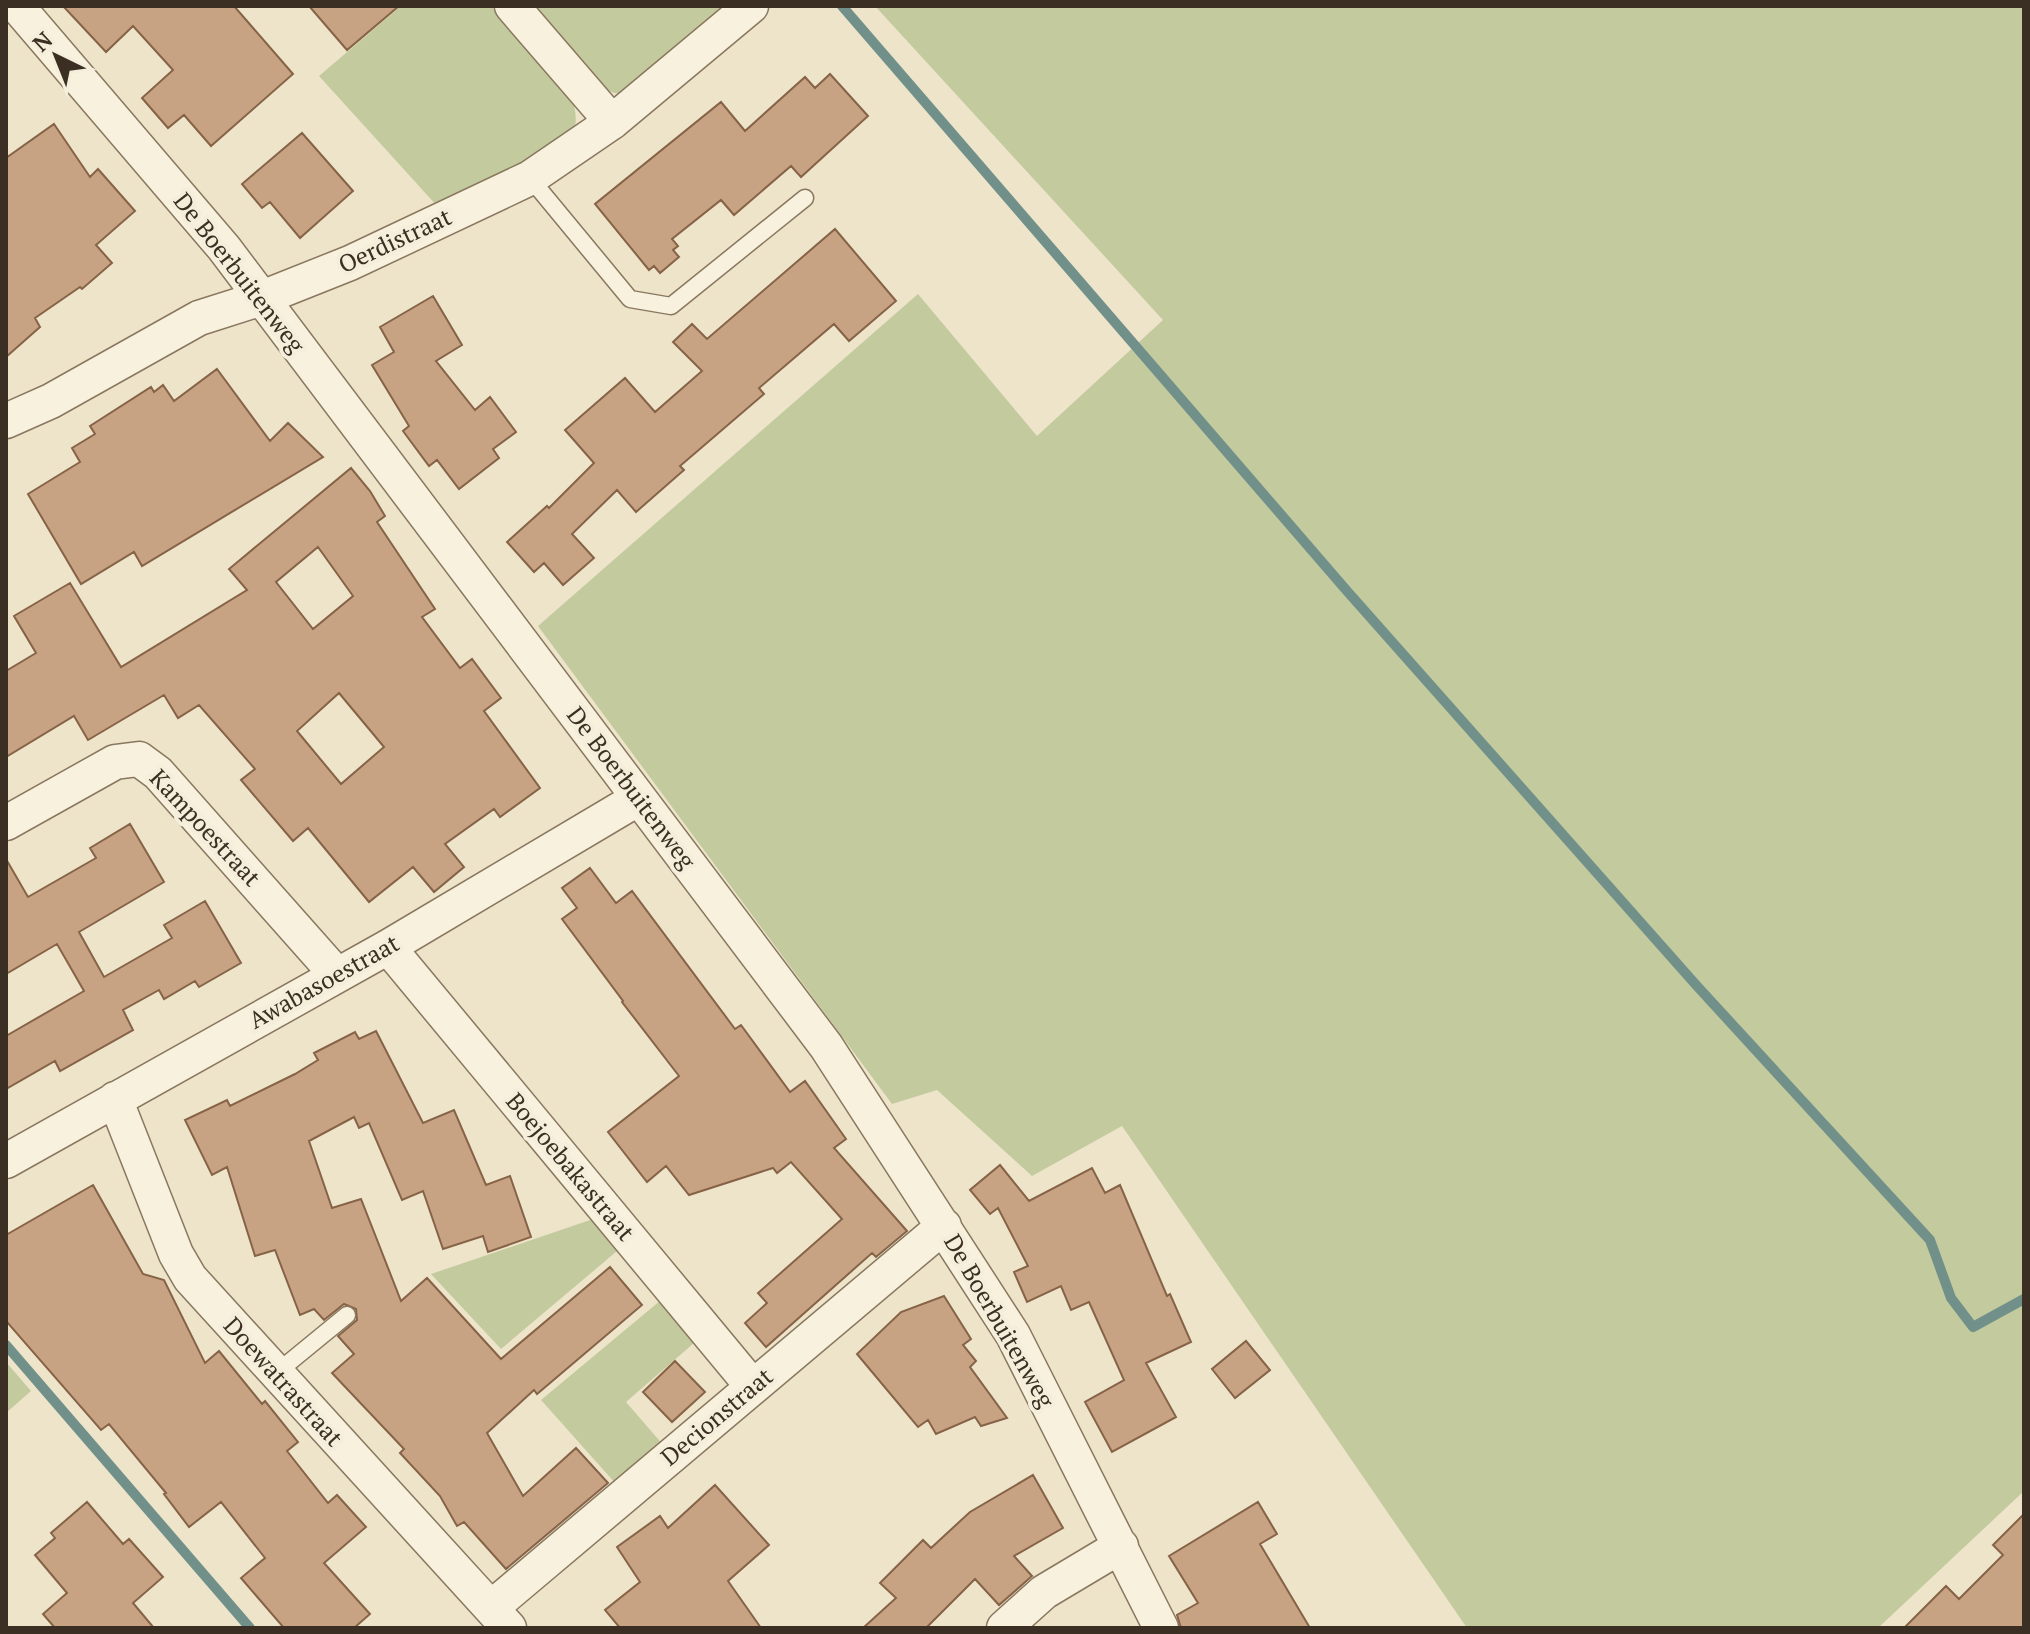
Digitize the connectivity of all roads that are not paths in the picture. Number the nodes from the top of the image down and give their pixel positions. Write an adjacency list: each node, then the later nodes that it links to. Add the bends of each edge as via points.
1 (17, 6): 7 (street, De Boerbuitenweg)
2 (512, 6): 4 (street)
3 (751, 6): 4 (street, Oerdistraat)
4 (612, 122): 5 (street, Oerdistraat)
5 (530, 178): 6 (lane, via 630,299 671,306); 7 (street, Oerdistraat, via 350,263)
6 (805, 198)
7 (262, 298): 8 (street, Oerdistraat, via 199,318); 9 (street, De Boerbuitenweg)
8 (6, 421)
9 (639, 798): 11 (street, Awabasoestraat); 15 (street, De Boerbuitenweg, via 826,1046)
10 (6, 823): 12 (street, Kampoestraat, via 115,762 139,759 158,773)
11 (388, 947): 12 (street, Awabasoestraat); 18 (street, Boejoebakastraat)
12 (337, 975): 13 (street, Awabasoestraat)
13 (115, 1099): 14 (street, Awabasoestraat); 17 (street, Doewatrastraat, via 176,1254 190,1278)
14 (6, 1161)
15 (944, 1226): 18 (street, Decionstraat); 19 (street, De Boerbuitenweg, via 1013,1335)
16 (347, 1315): 17 (lane)
17 (275, 1374): 20 (street, Doewatrastraat)
18 (753, 1387): 20 (street, Decionstraat)
19 (1121, 1546): 21 (street, via 1044,1592); 22 (street, De Boerbuitenweg)
20 (500, 1618)
21 (1004, 1628)
22 (1161, 1628)

